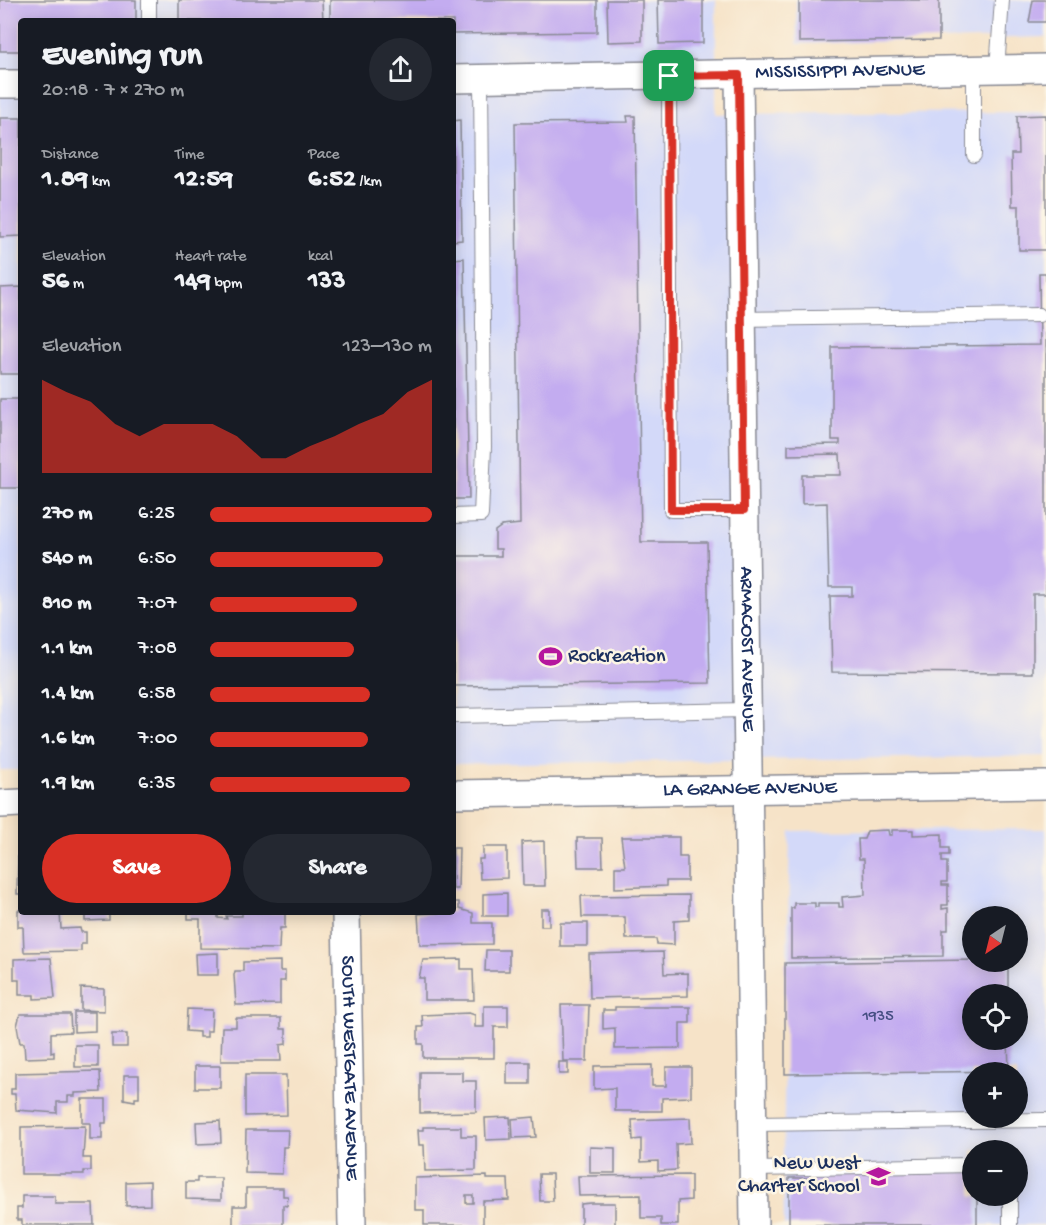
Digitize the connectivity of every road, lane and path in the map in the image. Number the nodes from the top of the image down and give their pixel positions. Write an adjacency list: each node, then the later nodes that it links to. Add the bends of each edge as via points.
1 (149, 0): 3 (lane)
2 (1002, 0): 5 (lane)
3 (149, 18)
4 (1046, 68): 5 (street, MISSISSIPPI AVENUE)
5 (985, 70): 6 (street, MISSISSIPPI AVENUE); 12 (lane)
6 (739, 75): 7 (street, MISSISSIPPI AVENUE); 14 (street, ARMACOST AVENUE)
7 (669, 76): 8 (street, MISSISSIPPI AVENUE); 15 (lane, via 671,510)
8 (481, 78): 9 (street, MISSISSIPPI AVENUE); 16 (lane, via 481,515)
9 (456, 79)
10 (0, 84): 11 (street)
11 (18, 84)
12 (974, 155)
13 (1039, 315): 14 (lane)
14 (741, 319): 15 (street, ARMACOST AVENUE)
15 (744, 510): 17 (street, ARMACOST AVENUE)
16 (456, 516)
17 (746, 710): 18 (lane); 20 (street, ARMACOST AVENUE)
18 (456, 716)
19 (1046, 785): 20 (street, LA GRANGE AVENUE)
20 (747, 790): 21 (street, LA GRANGE AVENUE); 26 (street, ARMACOST AVENUE)
21 (456, 794)
22 (18, 803): 23 (street)
23 (0, 804)
24 (346, 915): 30 (street, SOUTH WESTGATE AVENUE)
25 (1046, 1120): 26 (lane)
26 (752, 1124): 28 (street, ARMACOST AVENUE)
27 (962, 1165): 28 (lane)
28 (753, 1169): 31 (street, ARMACOST AVENUE)
29 (1010, 1206): 32 (lane)
30 (352, 1225)
31 (754, 1225)
32 (1010, 1225)

